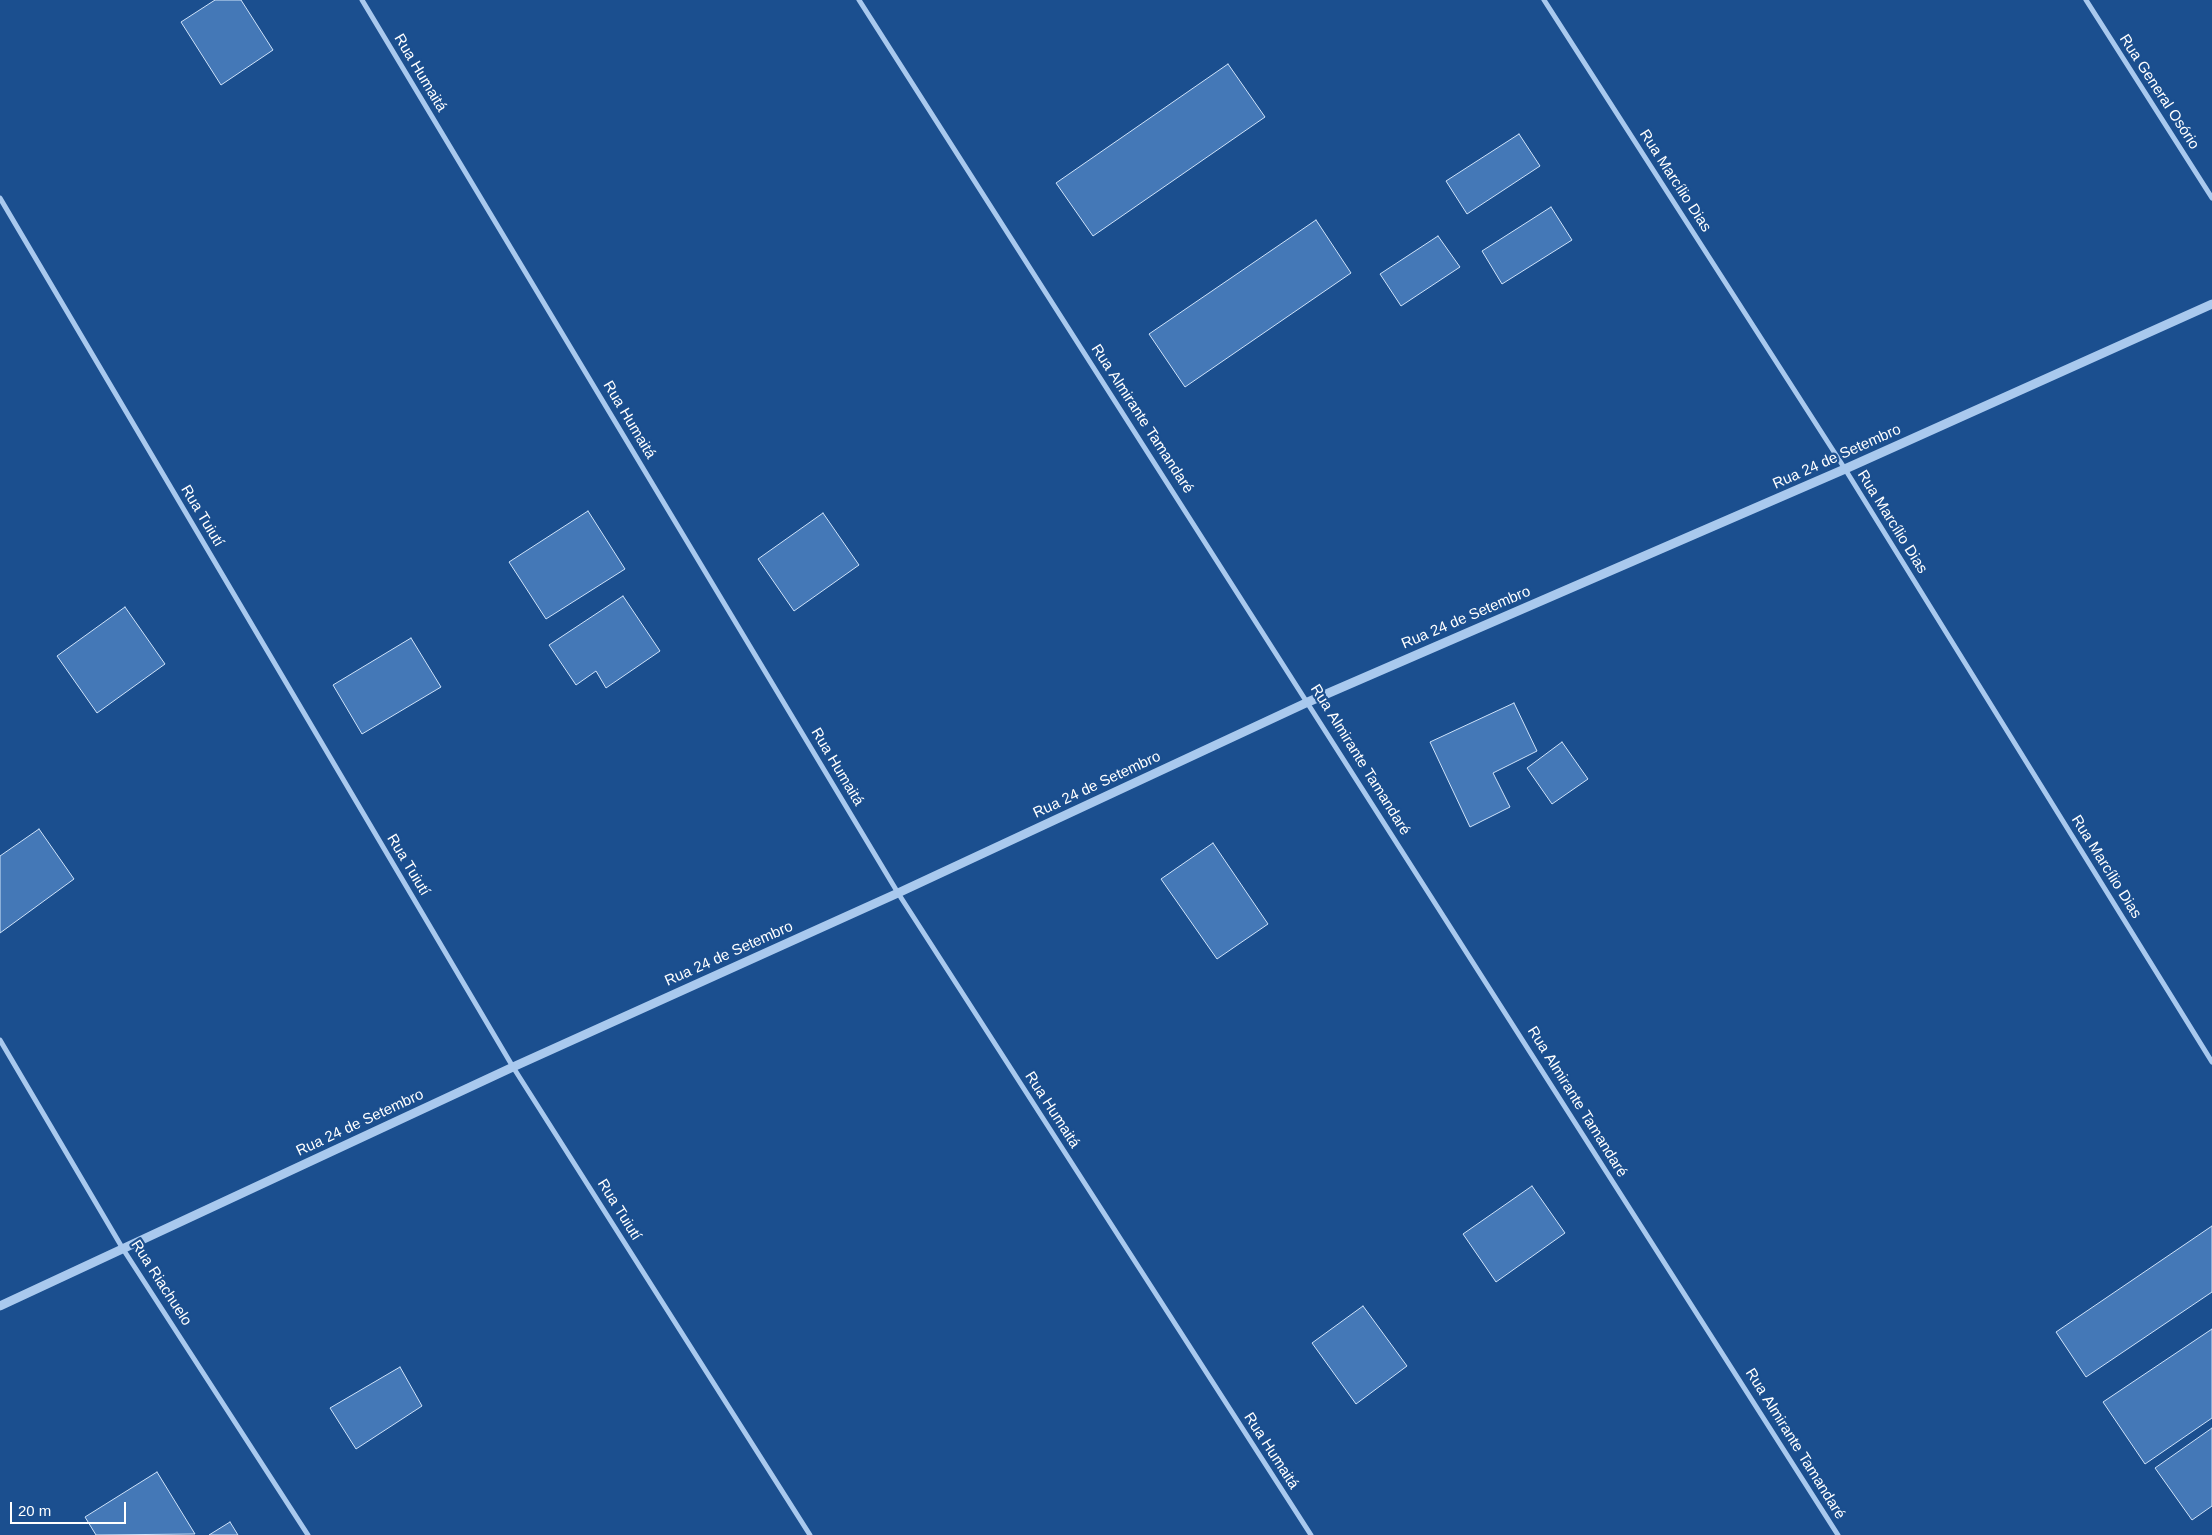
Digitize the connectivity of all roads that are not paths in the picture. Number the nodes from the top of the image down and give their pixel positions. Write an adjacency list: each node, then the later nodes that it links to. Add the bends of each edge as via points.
1 (362, 0): 10 (street, Rua Humaitá)
2 (859, 0): 9 (street, Rua Almirante Tamandaré)
3 (1544, 0): 8 (street, Rua Marcílio Dias)
4 (2086, 0): 6 (street, Rua General Osório)
5 (0, 198): 13 (street, Rua Tuiutí)
6 (2212, 198)
7 (2212, 304): 8 (street, Rua 24 de Setembro)
8 (1845, 469): 9 (street, Rua 24 de Setembro); 12 (street, Rua Marcílio Dias)
9 (1308, 702): 10 (street, Rua 24 de Setembro); 19 (street, Rua Almirante Tamandaré)
10 (898, 893): 13 (street, Rua 24 de Setembro); 18 (street, Rua Humaitá)
11 (0, 1040): 14 (street, Rua Riachuelo)
12 (2212, 1062)
13 (512, 1067): 14 (street, Rua 24 de Setembro); 17 (street, Rua Tuiutí)
14 (124, 1248): 15 (street, Rua 24 de Setembro); 16 (street, Rua Riachuelo)
15 (0, 1306)
16 (308, 1535)
17 (810, 1535)
18 (1311, 1535)
19 (1838, 1535)

